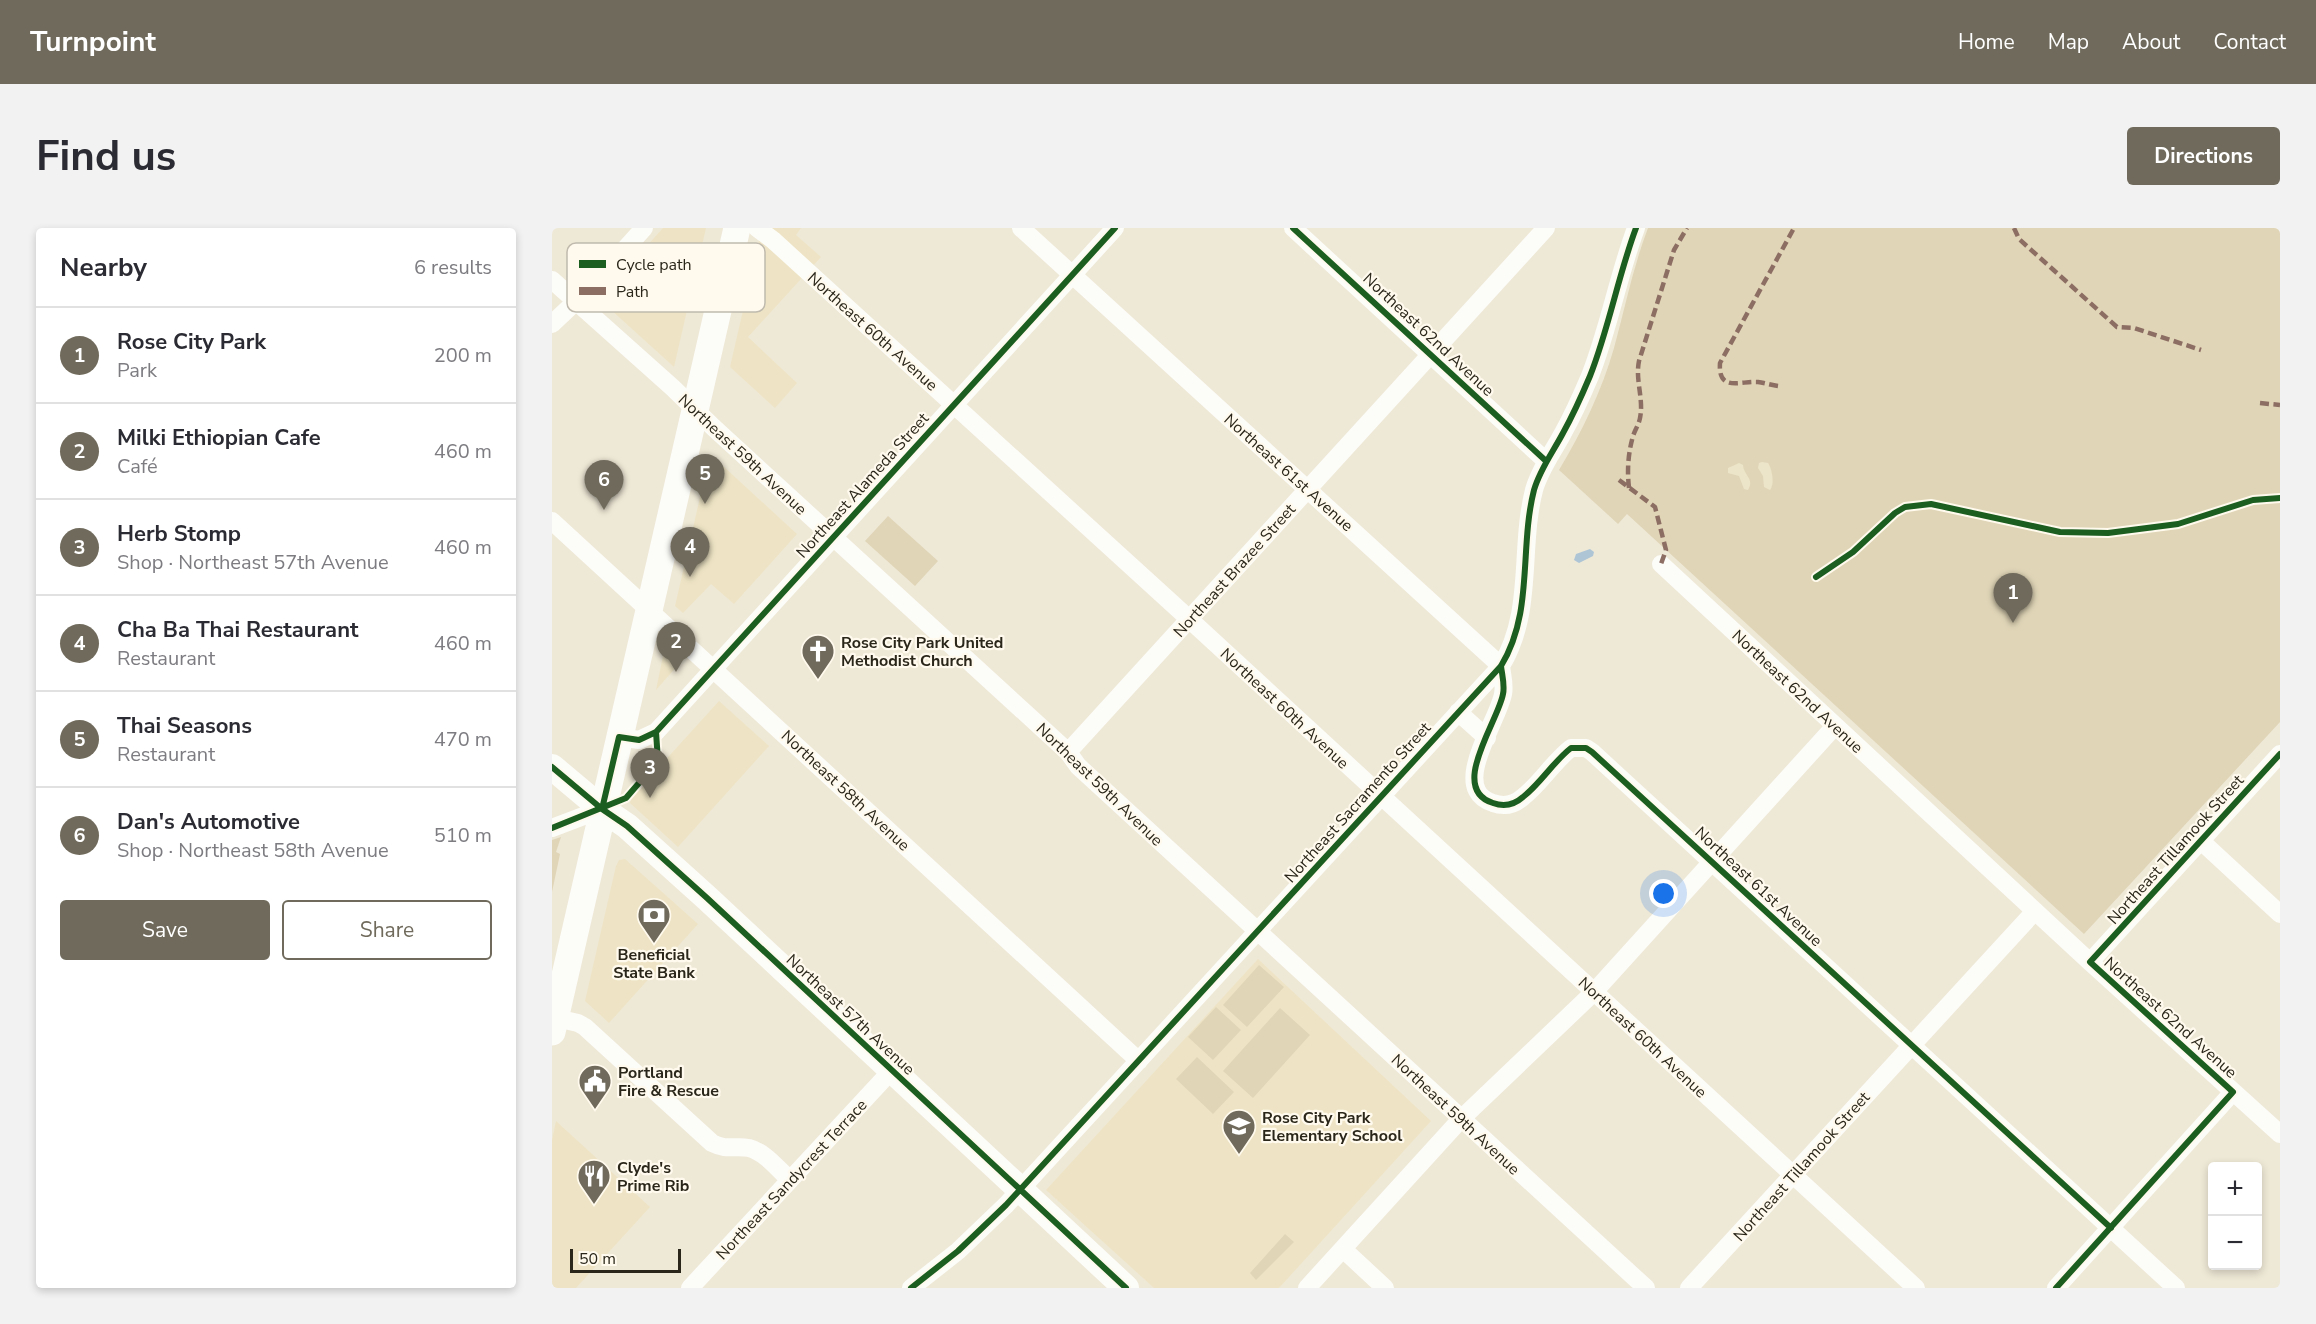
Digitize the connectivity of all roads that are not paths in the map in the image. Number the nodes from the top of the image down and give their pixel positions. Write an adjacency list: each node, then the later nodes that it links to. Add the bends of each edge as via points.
1 (644, 228): 9 (street)
2 (737, 228): 10 (main road)
3 (757, 228): 19 (street, Northeast 60th Avenue)
4 (1021, 228): 11 (street, Northeast 61st Avenue)
5 (1114, 228): 11 (street, Northeast Alameda Street)
6 (1293, 228): 18 (street, Northeast 62nd Avenue)
7 (1546, 228): 18 (street, Northeast Brazee Street)
8 (1636, 228): 21 (street, Northeast Sacramento Street, via 1590,375)
9 (630, 243)
10 (733, 243)
11 (1072, 275): 19 (street, Northeast Alameda Street); 22 (street, Northeast 61st Avenue)
12 (552, 280): 13 (street, Northeast 59th Avenue)
13 (567, 293)
14 (567, 308): 17 (street)
15 (588, 312): 20 (street, Northeast 59th Avenue)
16 (717, 312): 20 (main road)
17 (552, 324)
18 (1432, 355): 21 (street, Northeast 62nd Avenue); 22 (street, Northeast Brazee Street)
19 (954, 405): 24 (street, Northeast Alameda Street); 27 (street, Northeast 60th Avenue)
20 (694, 410): 24 (street, Northeast 59th Avenue); 26 (main road)
21 (1546, 461): 28 (street, Northeast Sacramento Street, via 1531,505 1518,628)
22 (1308, 489): 27 (street, Northeast Brazee Street); 28 (street, Northeast 61st Avenue)
23 (552, 520): 26 (street, Northeast 58th Avenue)
24 (832, 537): 29 (street, Northeast Alameda Street); 34 (street, Northeast 59th Avenue)
25 (1661, 564): 31 (street, Northeast 62nd Avenue)
26 (649, 609): 29 (street, Northeast 58th Avenue); 32 (main road)
27 (1189, 619): 34 (street, Northeast Brazee Street); 37 (street, Northeast 60th Avenue)
28 (1501, 666): 30 (street, Northeast Sacramento Street); 33 (street, Northeast 61st Avenue, via 1504,692)
29 (714, 668): 32 (street, Northeast Alameda Street, via 656,732 639,740); 49 (street, Northeast 58th Avenue)
30 (1458, 712): 33 (street); 37 (street, Northeast Sacramento Street)
31 (1834, 726): 41 (street); 42 (street, Northeast 62nd Avenue)
32 (619, 737): 38 (main road)
33 (1487, 738): 41 (street, Northeast 61st Avenue, via 1473,780 1475,789 1489,802 1500,806 1516,802 1572,748 1586,748)
34 (1068, 752): 44 (street, Northeast 59th Avenue, via 1078,766)
35 (2280, 754): 40 (street, Northeast Tillamook Street)
36 (552, 767): 38 (main road, Northeast 57th Avenue)
37 (1381, 796): 44 (street, Northeast Sacramento Street); 46 (street, Northeast 60th Avenue)
38 (602, 809): 39 (street); 47 (main road); 50 (main road, Northeast 57th Avenue, via 680,873)
39 (552, 828)
40 (2200, 841): 43 (street); 45 (street, Northeast Tillamook Street)
41 (1713, 861): 46 (street); 48 (street, Northeast 61st Avenue)
42 (2035, 911): 45 (street, Northeast 62nd Avenue); 48 (street, Northeast Tillamook Street)
43 (2280, 914)
44 (1258, 931): 49 (street, Northeast Sacramento Street); 52 (street, Northeast 59th Avenue)
45 (2090, 962): 51 (street, Northeast 62nd Avenue)
46 (1594, 992): 52 (street); 54 (street, Northeast 60th Avenue)
47 (554, 1025): 55 (street, via 585,1027 712,1143 726,1149 750,1148)
48 (1911, 1045): 54 (street, Northeast Tillamook Street); 57 (street, Northeast 61st Avenue)
49 (1139, 1061): 56 (street, Northeast Sacramento Street)
50 (892, 1070): 55 (street, Northeast Sandycrest Terrace); 56 (main road, Northeast 57th Avenue)
51 (2233, 1092): 53 (street, Northeast 62nd Avenue); 57 (street)
52 (1461, 1119): 58 (street); 64 (street, Northeast 59th Avenue)
53 (2280, 1134)
54 (1794, 1175): 65 (street, Northeast Tillamook Street); 66 (street, Northeast 60th Avenue)
55 (790, 1180): 59 (street, Northeast Sandycrest Terrace)
56 (1020, 1189): 60 (street, Northeast Sacramento Street, via 970,1241); 61 (main road, Northeast 57th Avenue)
57 (2111, 1228): 67 (street); 68 (street, Northeast 61st Avenue)
58 (1343, 1249): 62 (street); 63 (street)
59 (690, 1288)
60 (911, 1288)
61 (1126, 1288)
62 (1307, 1288)
63 (1386, 1288)
64 (1646, 1288)
65 (1689, 1288)
66 (1916, 1288)
67 (2056, 1288)
68 (2176, 1288)

